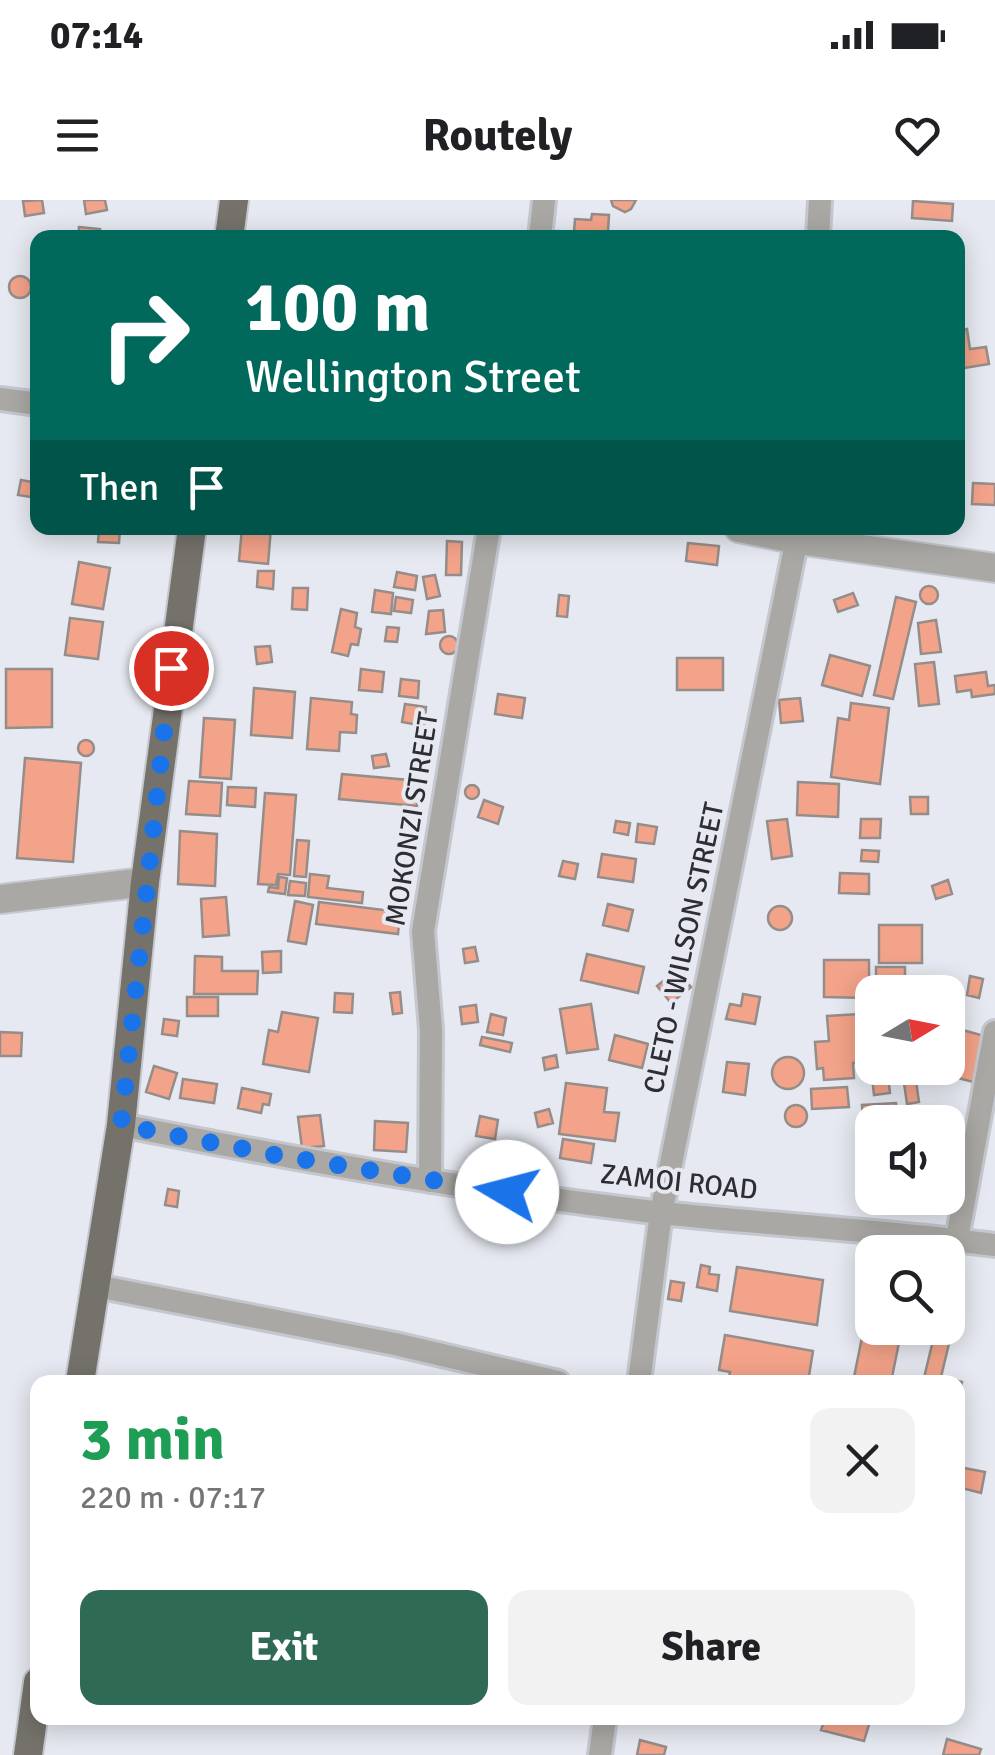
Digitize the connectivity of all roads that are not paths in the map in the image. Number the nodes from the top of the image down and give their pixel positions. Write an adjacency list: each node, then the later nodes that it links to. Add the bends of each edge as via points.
1 (234, 200): 4 (main road)
2 (544, 200): 5 (street)
3 (820, 200): 6 (street)
4 (230, 230)
5 (541, 230)
6 (818, 230)
7 (0, 400): 8 (street)
8 (30, 403)
9 (191, 535): 14 (main road)
10 (487, 535): 18 (street, MOKONZI STREET, via 422,931 431,1030)
11 (798, 535): 19 (street, CLETO - WILSON STREET)
12 (804, 535): 13 (street)
13 (995, 568)
14 (145, 882): 15 (street); 17 (main road)
15 (0, 899)
16 (995, 1032): 21 (street)
17 (121, 1125): 18 (street, ZAMOI ROAD); 24 (main road)
18 (430, 1181): 19 (street, ZAMOI ROAD)
19 (661, 1212): 20 (street, ZAMOI ROAD); 27 (street, CLETO - WILSON STREET)
20 (904, 1235)
21 (958, 1235)
22 (965, 1241): 23 (street, ZAMOI ROAD)
23 (995, 1244)
24 (96, 1286): 25 (main road); 26 (street)
25 (81, 1375)
26 (528, 1375)
27 (640, 1375)
28 (32, 1725): 30 (main road)
29 (604, 1725): 31 (street)
30 (28, 1755)
31 (600, 1755)

